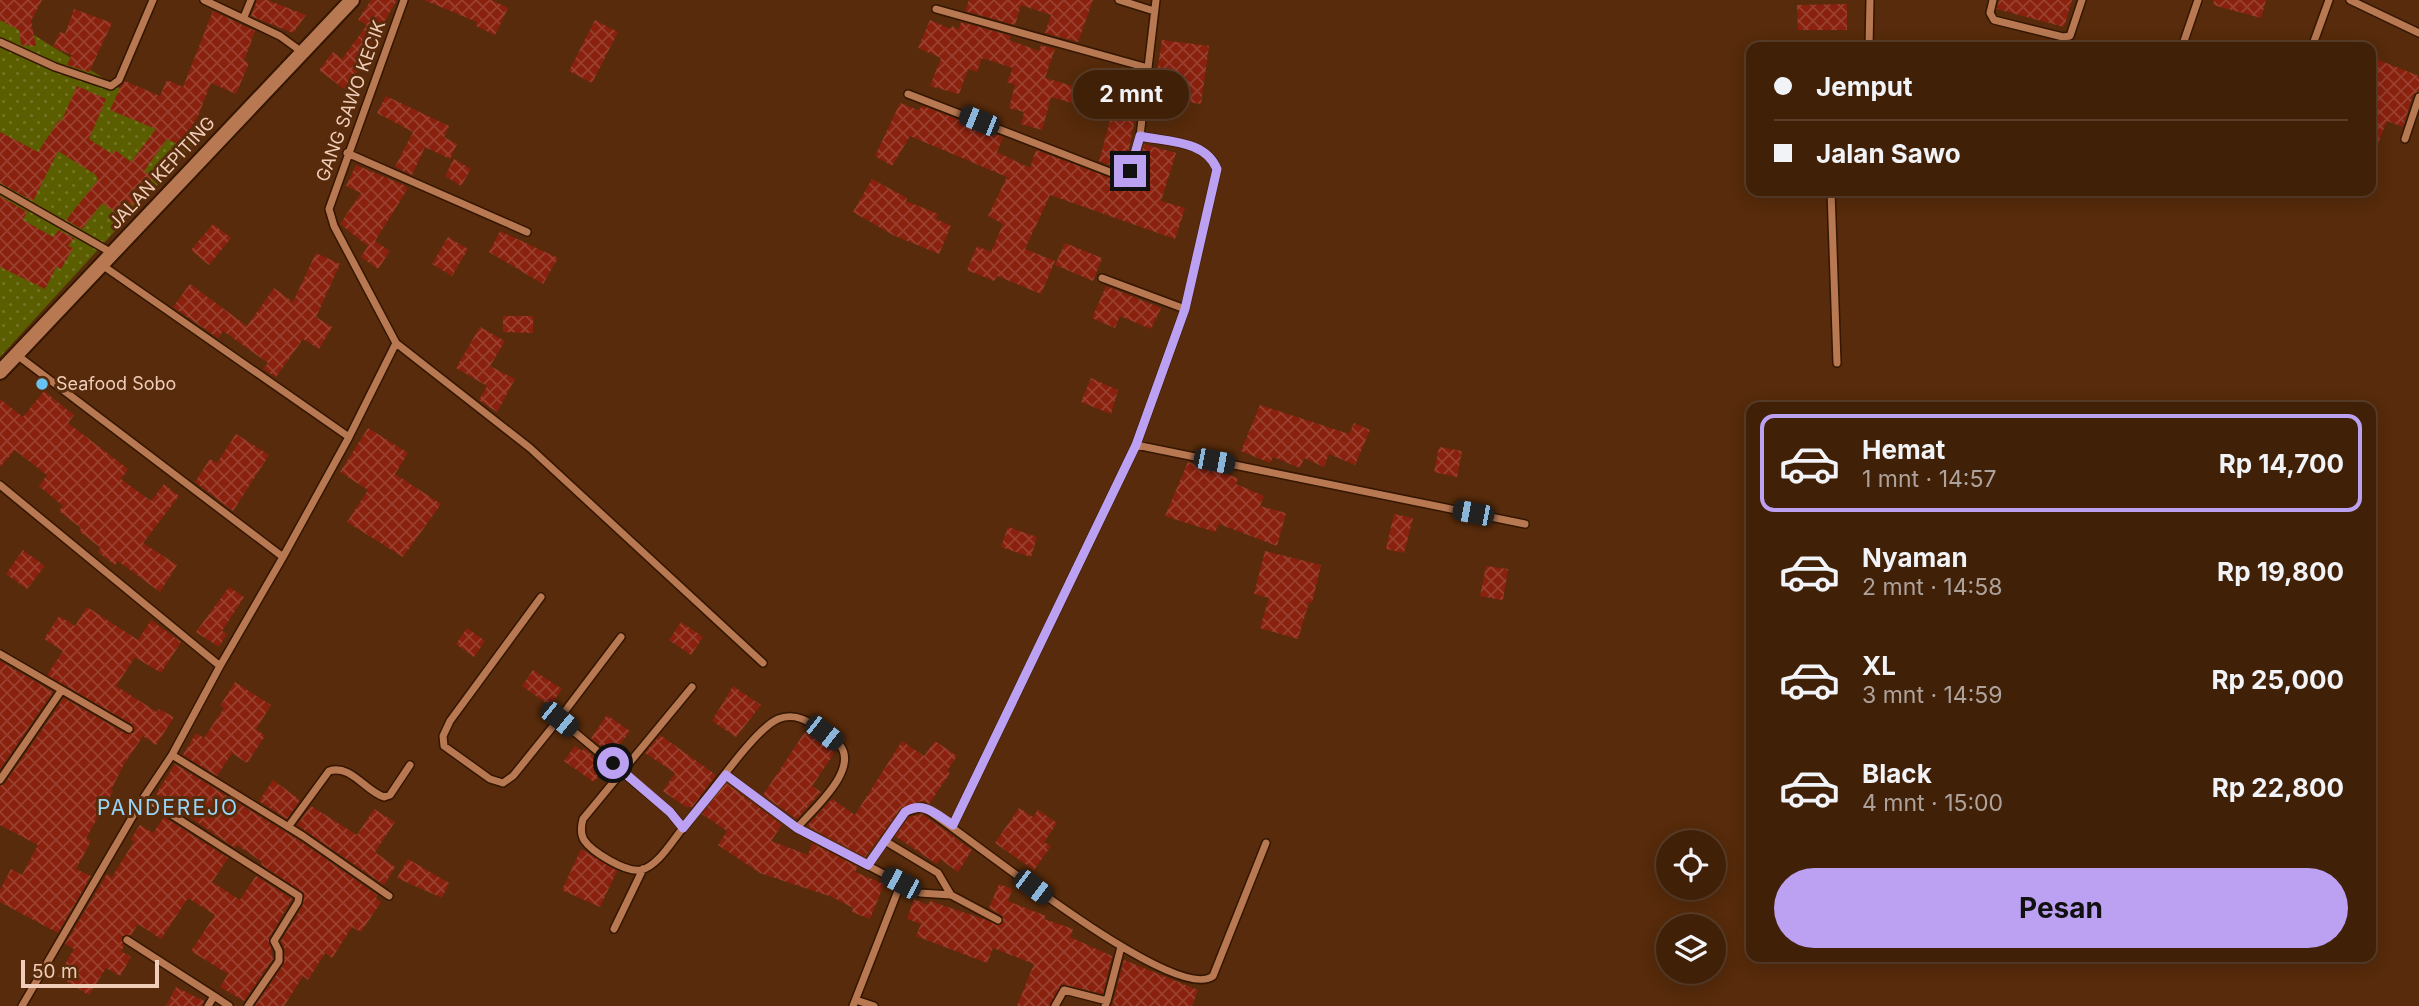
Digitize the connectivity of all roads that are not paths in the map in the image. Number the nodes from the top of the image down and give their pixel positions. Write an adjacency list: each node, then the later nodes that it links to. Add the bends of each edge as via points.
1 (153, 0): 18 (street, via 118,80 111,86)
2 (204, 0): 16 (street)
3 (251, 0): 16 (street)
4 (352, 0): 22 (main road, JALAN KEPITING)
5 (404, 0): 28 (street, GANG SAWO KECIK)
6 (1119, 0): 15 (street)
7 (1156, 0): 15 (street)
8 (1870, 0): 19 (street)
9 (1993, 0): 10 (street, via 1990,13 1994,20 2063,37 2074,29)
10 (2082, 0)
11 (2198, 0): 20 (street)
12 (2329, 0): 21 (street)
13 (2350, 0): 17 (street)
14 (936, 9): 23 (street)
15 (1154, 11): 23 (street)
16 (244, 17): 22 (street)
17 (2419, 33)
18 (0, 42)
19 (1870, 42)
20 (2184, 42)
21 (2314, 42)
22 (302, 52): 32 (main road, JALAN KEPITING)
23 (1148, 68): 26 (street)
24 (908, 94): 26 (street, via 1120,176 1130,171)
25 (2419, 97): 27 (street)
26 (1140, 136): 34 (street, via 1200,148 1217,169)
27 (2404, 139)
28 (348, 153): 31 (street); 35 (street, GANG SAWO KECIK, via 330,218)
29 (0, 189): 32 (street)
30 (1831, 196): 37 (street)
31 (527, 232)
32 (107, 259): 36 (main road, JALAN KEPITING); 39 (street)
33 (1102, 278): 34 (street)
34 (1185, 309): 40 (street)
35 (396, 343): 39 (street); 47 (street, via 530,448)
36 (16, 354): 38 (main road, JALAN KEPITING); 43 (street)
37 (1837, 363)
38 (0, 372)
39 (349, 437): 43 (street)
40 (1136, 445): 42 (street); 59 (street)
41 (0, 485): 48 (street)
42 (1525, 524)
43 (283, 557): 48 (street)
44 (541, 597): 51 (street, via 450,720 444,746 490,779 503,783)
45 (621, 637): 51 (street)
46 (0, 654): 50 (street)
47 (763, 663)
48 (220, 666): 53 (street)
49 (692, 687): 55 (street)
50 (61, 691): 52 (street); 57 (street)
51 (559, 719): 55 (street)
52 (129, 729)
53 (172, 755): 58 (street); 60 (street)
54 (410, 765): 60 (street, via 384,797 347,772 329,771)
55 (622, 771): 61 (street); 66 (street, via 583,819 581,829 591,847 632,871)
56 (726, 775): 61 (street); 62 (street); 62 (street, via 777,720 793,716 808,720 841,745 845,760 842,776)
57 (0, 780)
58 (144, 797): 77 (street); 80 (street, via 299,896 274,941 279,961)
59 (953, 825): 63 (street, via 918,806 905,812); 73 (street, via 1054,903)
60 (288, 827): 69 (street)
61 (683, 828): 66 (street)
62 (797, 828): 65 (street)
63 (885, 841): 65 (street); 68 (street, via 938,873)
64 (1266, 843): 73 (street, via 1208,980 1176,975)
65 (868, 865): 67 (street)
66 (643, 869): 71 (street)
67 (901, 883): 68 (street, via 933,896); 75 (street)
68 (951, 895): 70 (street)
69 (389, 896)
70 (998, 920)
71 (614, 929)
72 (127, 940): 74 (street)
73 (1122, 947): 76 (street)
74 (214, 996): 78 (street); 79 (street)
75 (855, 1003): 81 (street)
76 (1106, 1003): 82 (street, via 1064,989)
77 (22, 1006)
78 (208, 1006)
79 (229, 1006)
80 (248, 1006)
81 (874, 1006)
82 (1055, 1006)

